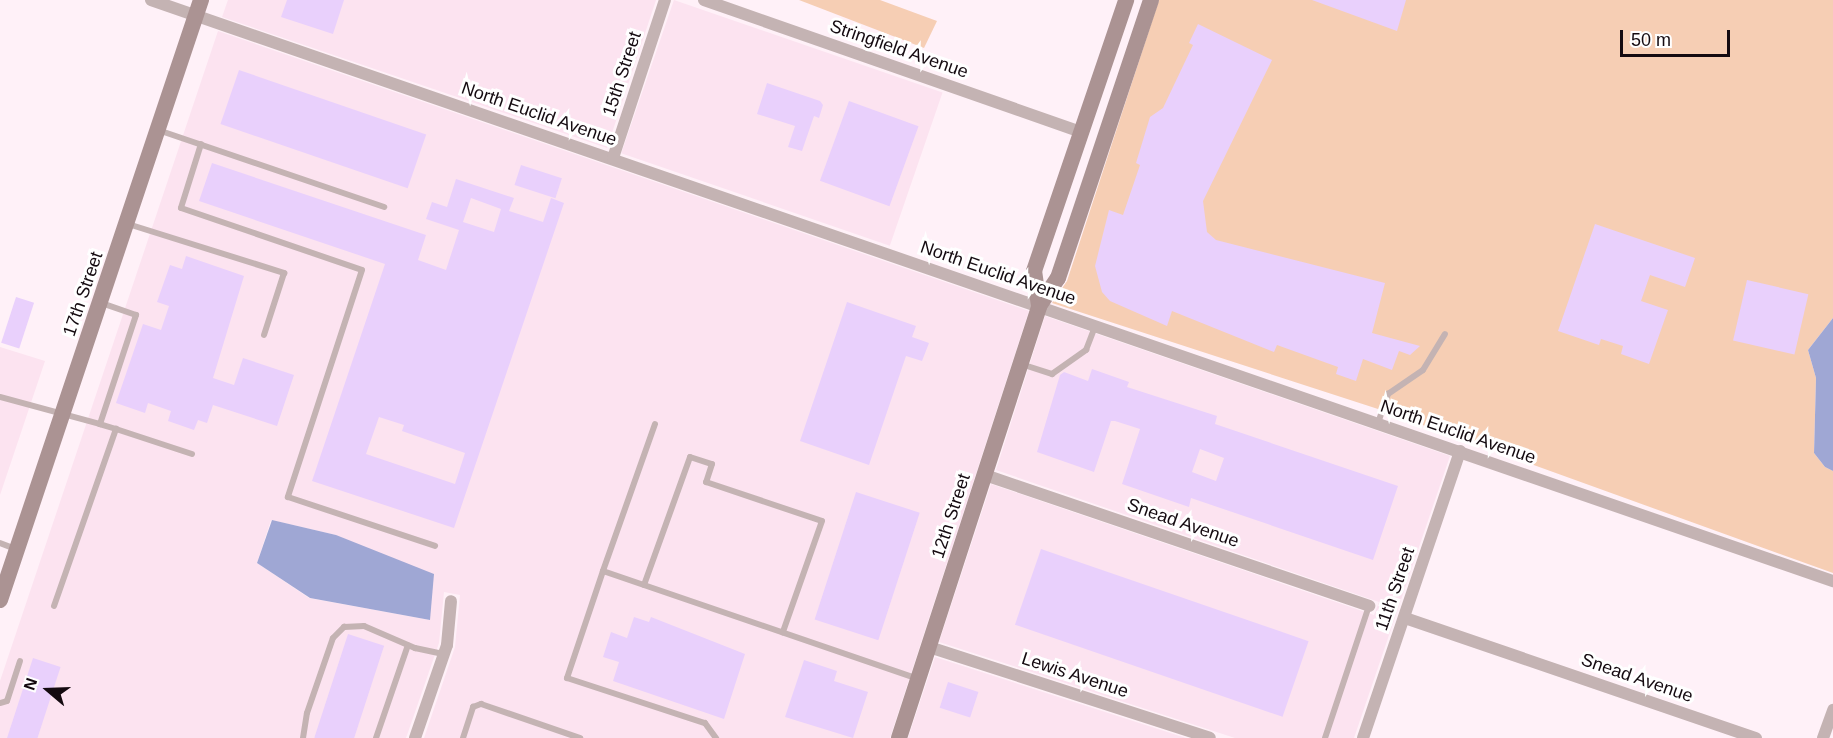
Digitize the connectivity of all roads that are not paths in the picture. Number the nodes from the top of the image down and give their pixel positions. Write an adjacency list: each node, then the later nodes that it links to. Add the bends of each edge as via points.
1 (151, 0): 6 (street, North Euclid Avenue)
2 (665, 0): 10 (street, 15th Street)
3 (704, 0): 8 (street, Stringfield Avenue)
4 (1126, 0): 8 (street, 12th Street)
5 (1150, 0): 14 (street, 12th Street, via 1058,279)
6 (199, 8): 7 (street, 17th Street); 10 (street, North Euclid Avenue)
7 (158, 130): 9 (lane); 12 (street, 17th Street)
8 (1081, 132): 14 (street, 12th Street, via 1034,271)
9 (201, 144): 11 (lane); 29 (lane, via 181,208 362,270 288,497)
10 (613, 158): 14 (street, North Euclid Avenue)
11 (384, 207)
12 (128, 223): 13 (street, 17th Street); 17 (lane, via 284,273)
13 (101, 303): 20 (street, 17th Street); 22 (lane, via 136,315)
14 (1039, 306): 15 (street, North Euclid Avenue); 18 (street, 12th Street)
15 (1095, 326): 18 (lane, via 1086,350 1052,374); 21 (street, North Euclid Avenue)
16 (1445, 334): 21 (lane, via 1423,370 1388,394)
17 (264, 335)
18 (1020, 364): 27 (street, 12th Street)
19 (0, 397): 20 (lane)
20 (62, 417): 22 (lane); 30 (street, 17th Street)
21 (1378, 423): 25 (street, North Euclid Avenue)
22 (100, 424): 24 (lane)
23 (655, 424): 31 (lane)
24 (116, 429): 26 (lane); 36 (lane)
25 (1461, 451): 32 (street, North Euclid Avenue); 38 (street, 11th Street)
26 (192, 454)
27 (986, 475): 37 (street, Snead Avenue); 41 (street, 12th Street)
28 (0, 543): 30 (lane)
29 (435, 546)
30 (17, 549): 34 (street, 17th Street)
31 (603, 571): 33 (lane); 52 (lane, via 567,678 705,723)
32 (1833, 581)
33 (644, 585): 39 (lane); 39 (lane, via 690,457 712,464 706,482 822,521)
34 (0, 600)
35 (451, 601): 42 (street)
36 (54, 606)
37 (1369, 606): 55 (lane)
38 (1405, 618): 56 (street, 11th Street); 57 (street, Snead Avenue)
39 (783, 632): 44 (lane)
40 (408, 645): 42 (lane); 47 (lane, via 364,626 344,627 333,638 307,713); 48 (lane)
41 (929, 647): 44 (street, 12th Street); 54 (street, Lewis Avenue)
42 (444, 654): 49 (street)
43 (20, 661): 45 (lane, via 7,701)
44 (918, 679): 53 (street, 12th Street)
45 (0, 703)
46 (1833, 710): 58 (street)
47 (303, 738)
48 (376, 738)
49 (415, 738)
50 (463, 738): 51 (lane, via 472,707 481,704)
51 (580, 738)
52 (716, 738)
53 (899, 738)
54 (1210, 738)
55 (1325, 738)
56 (1363, 738)
57 (1756, 738)
58 (1823, 738)

